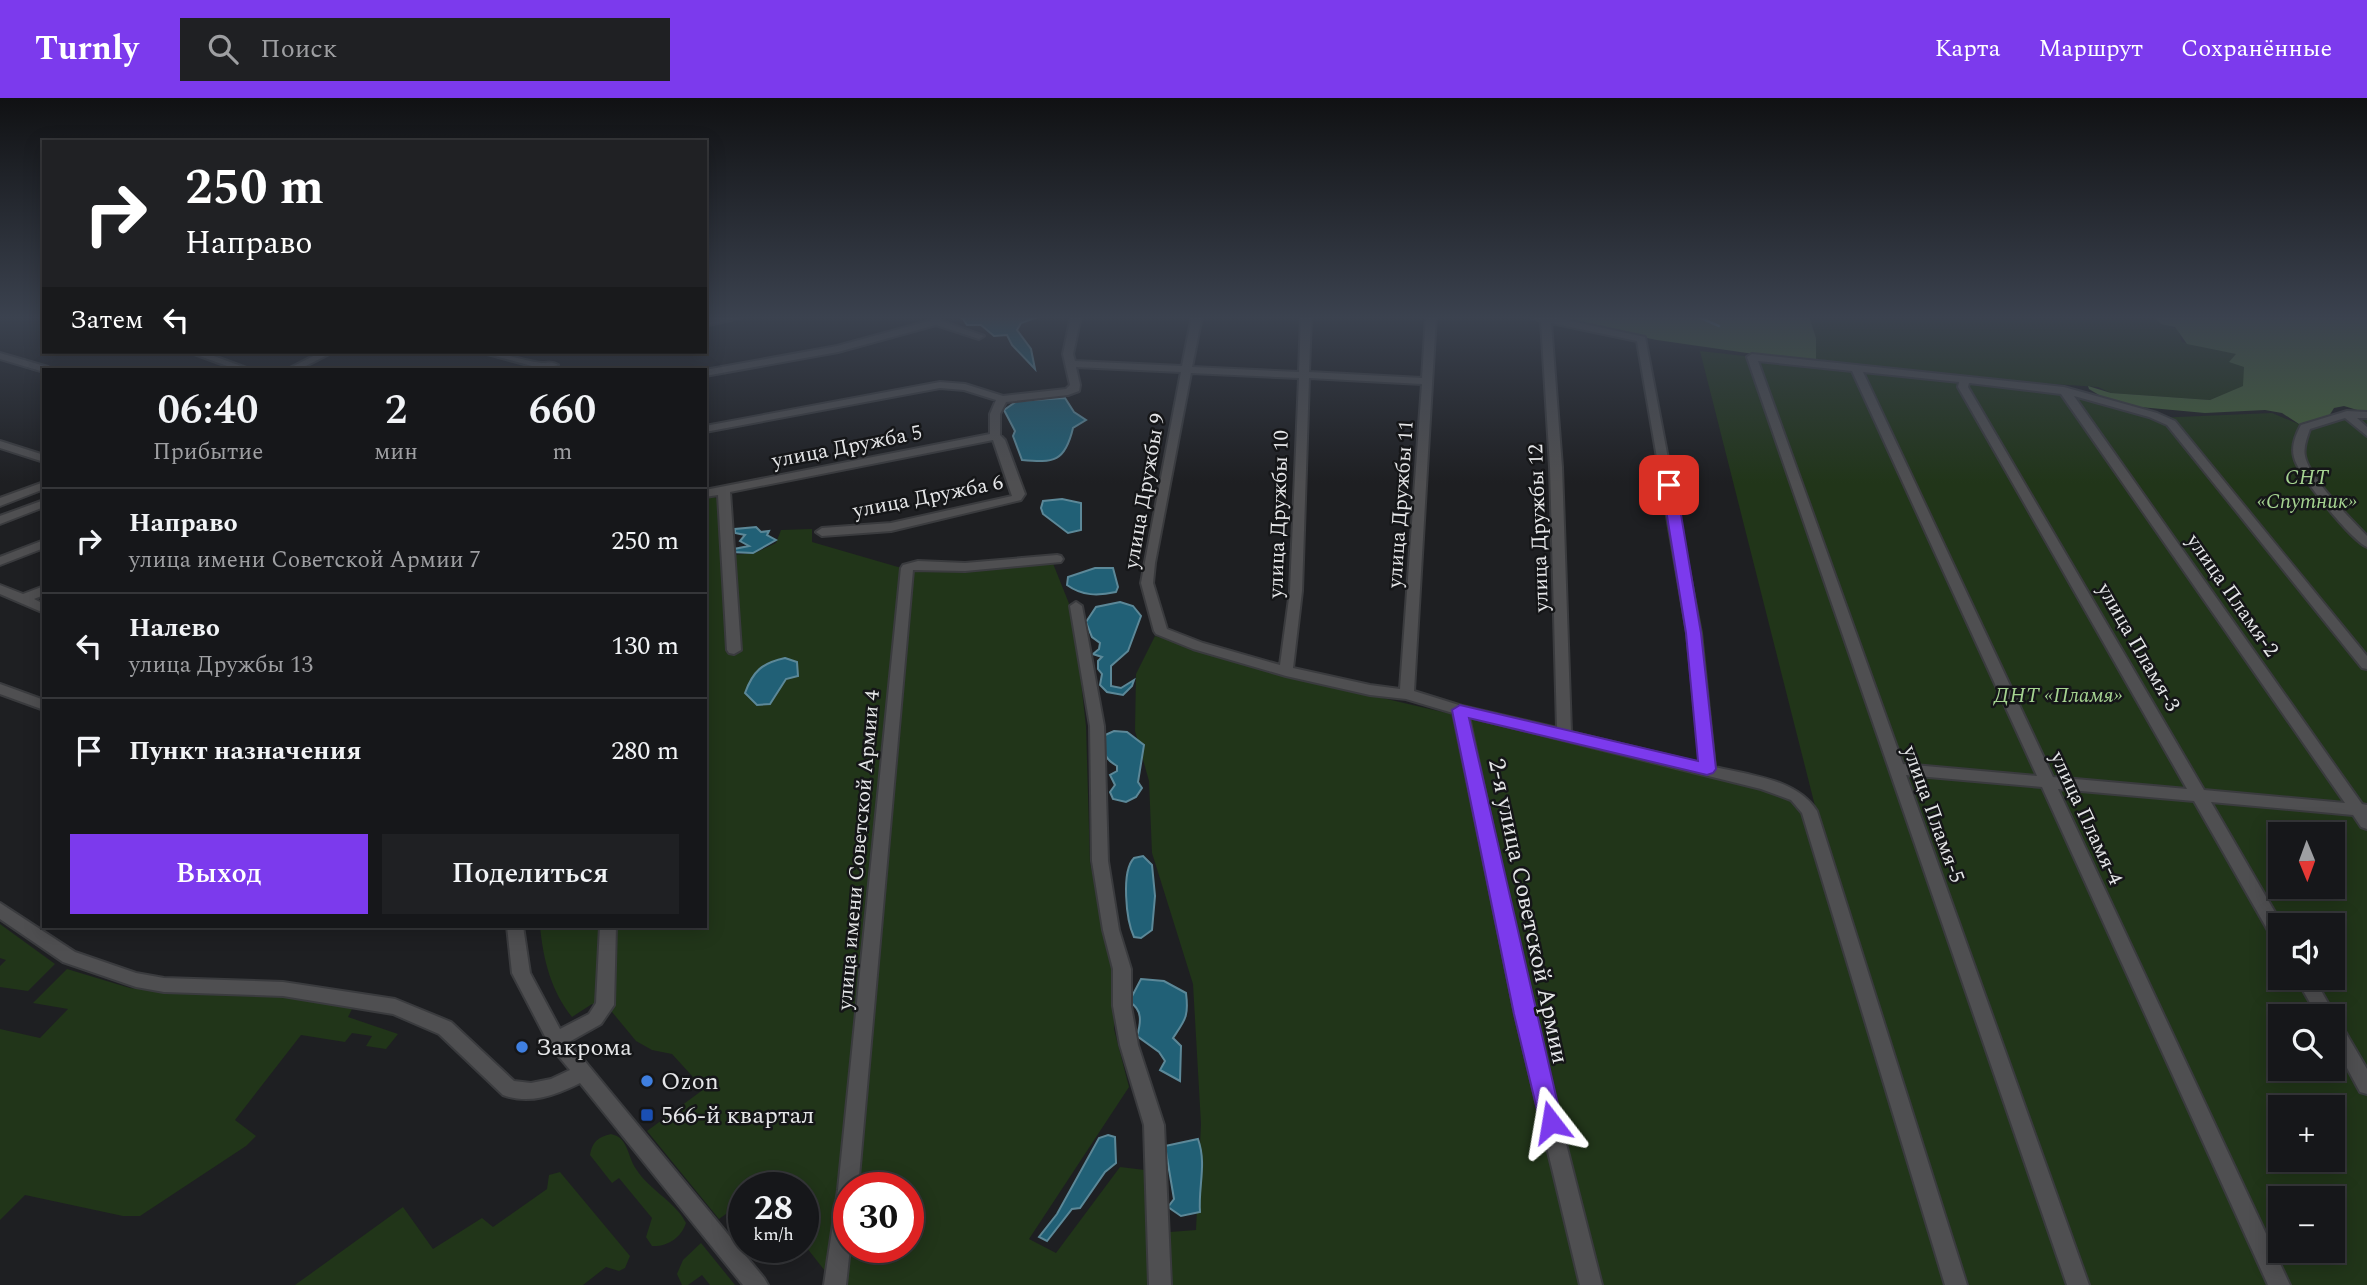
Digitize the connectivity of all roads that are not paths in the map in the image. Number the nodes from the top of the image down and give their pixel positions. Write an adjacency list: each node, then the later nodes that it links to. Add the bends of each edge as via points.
1 (1071, 371): 15 (street, via 1075,390)
2 (1186, 371): 41 (street, улица Дружбы 9, via 1147,583 1161,631)
3 (1218, 371): 11 (street)
4 (1302, 371): 11 (street, улица Дружбы 10)
5 (1428, 371): 13 (street, улица Дружбы 11)
6 (1549, 371): 46 (street, улица Дружбы 12)
7 (1648, 371): 47 (street, via 1694,633)
8 (1757, 371): 48 (street, улица Пламя-5)
9 (1858, 371): 49 (street, улица Пламя-4)
10 (1887, 371): 12 (street)
11 (1302, 375): 13 (street); 41 (street, улица Дружбы 10, via 1296,591)
12 (1965, 380): 14 (street); 50 (street, улица Пламя-3, via 1963,387)
13 (1428, 381): 43 (street, улица Дружбы 11)
14 (2064, 390): 40 (street, via 2171,423); 51 (street, улица Пламя-2)
15 (1002, 399): 18 (street, via 954,384); 20 (street, via 995,414)
16 (2347, 414): 17 (street); 19 (street); 30 (street, via 2305,427 2300,459)
17 (2367, 415)
18 (707, 429)
19 (2367, 433)
20 (995, 436): 24 (street, улица Дружба 5); 29 (street, улица Дружба 6, via 1017,498 891,527)
21 (0, 444): 22 (street)
22 (42, 458)
23 (42, 486): 26 (street)
24 (724, 491): 25 (street, улица Дружба 5); 39 (street)
25 (707, 494)
26 (0, 502)
27 (42, 504): 28 (street)
28 (0, 520)
29 (822, 533)
30 (2367, 543)
31 (42, 545): 33 (street)
32 (1056, 559): 61 (street, улица имени Советской Армии 4, via 907,569)
33 (0, 561)
34 (0, 589): 36 (street)
35 (42, 591): 36 (street)
36 (20, 600): 38 (street)
37 (1076, 606): 62 (street, via 1097,726 1100,861 1122,970 1129,1045 1154,1125)
38 (42, 608)
39 (734, 650)
40 (2367, 665)
41 (1286, 671): 43 (street)
42 (0, 689): 44 (street)
43 (1407, 694): 45 (street)
44 (42, 704)
45 (1460, 710): 46 (street); 63 (street, 2-я улица Советской Армии, via 1524,1014)
46 (1564, 734): 47 (street)
47 (1707, 769): 64 (street, via 1796,796 1808,811)
48 (1895, 769): 49 (street); 65 (street, улица Пламя-5)
49 (2048, 784): 50 (street); 66 (street, улица Пламя-4)
50 (2199, 796): 51 (street); 53 (street, улица Пламя-3)
51 (2364, 814)
52 (0, 910): 58 (street, via 69,957 136,980 283,989 395,1007 445,1028 510,1089 553,1087)
53 (2268, 915)
54 (515, 928): 56 (street, via 521,974)
55 (608, 928): 56 (street, via 605,1005 595,1019)
56 (555, 1040): 58 (street)
57 (2345, 1047): 59 (street)
58 (583, 1073): 60 (street)
59 (2367, 1086)
60 (757, 1285)
61 (835, 1285)
62 (1160, 1285)
63 (1591, 1285)
64 (1956, 1285)
65 (2078, 1285)
66 (2279, 1285)

